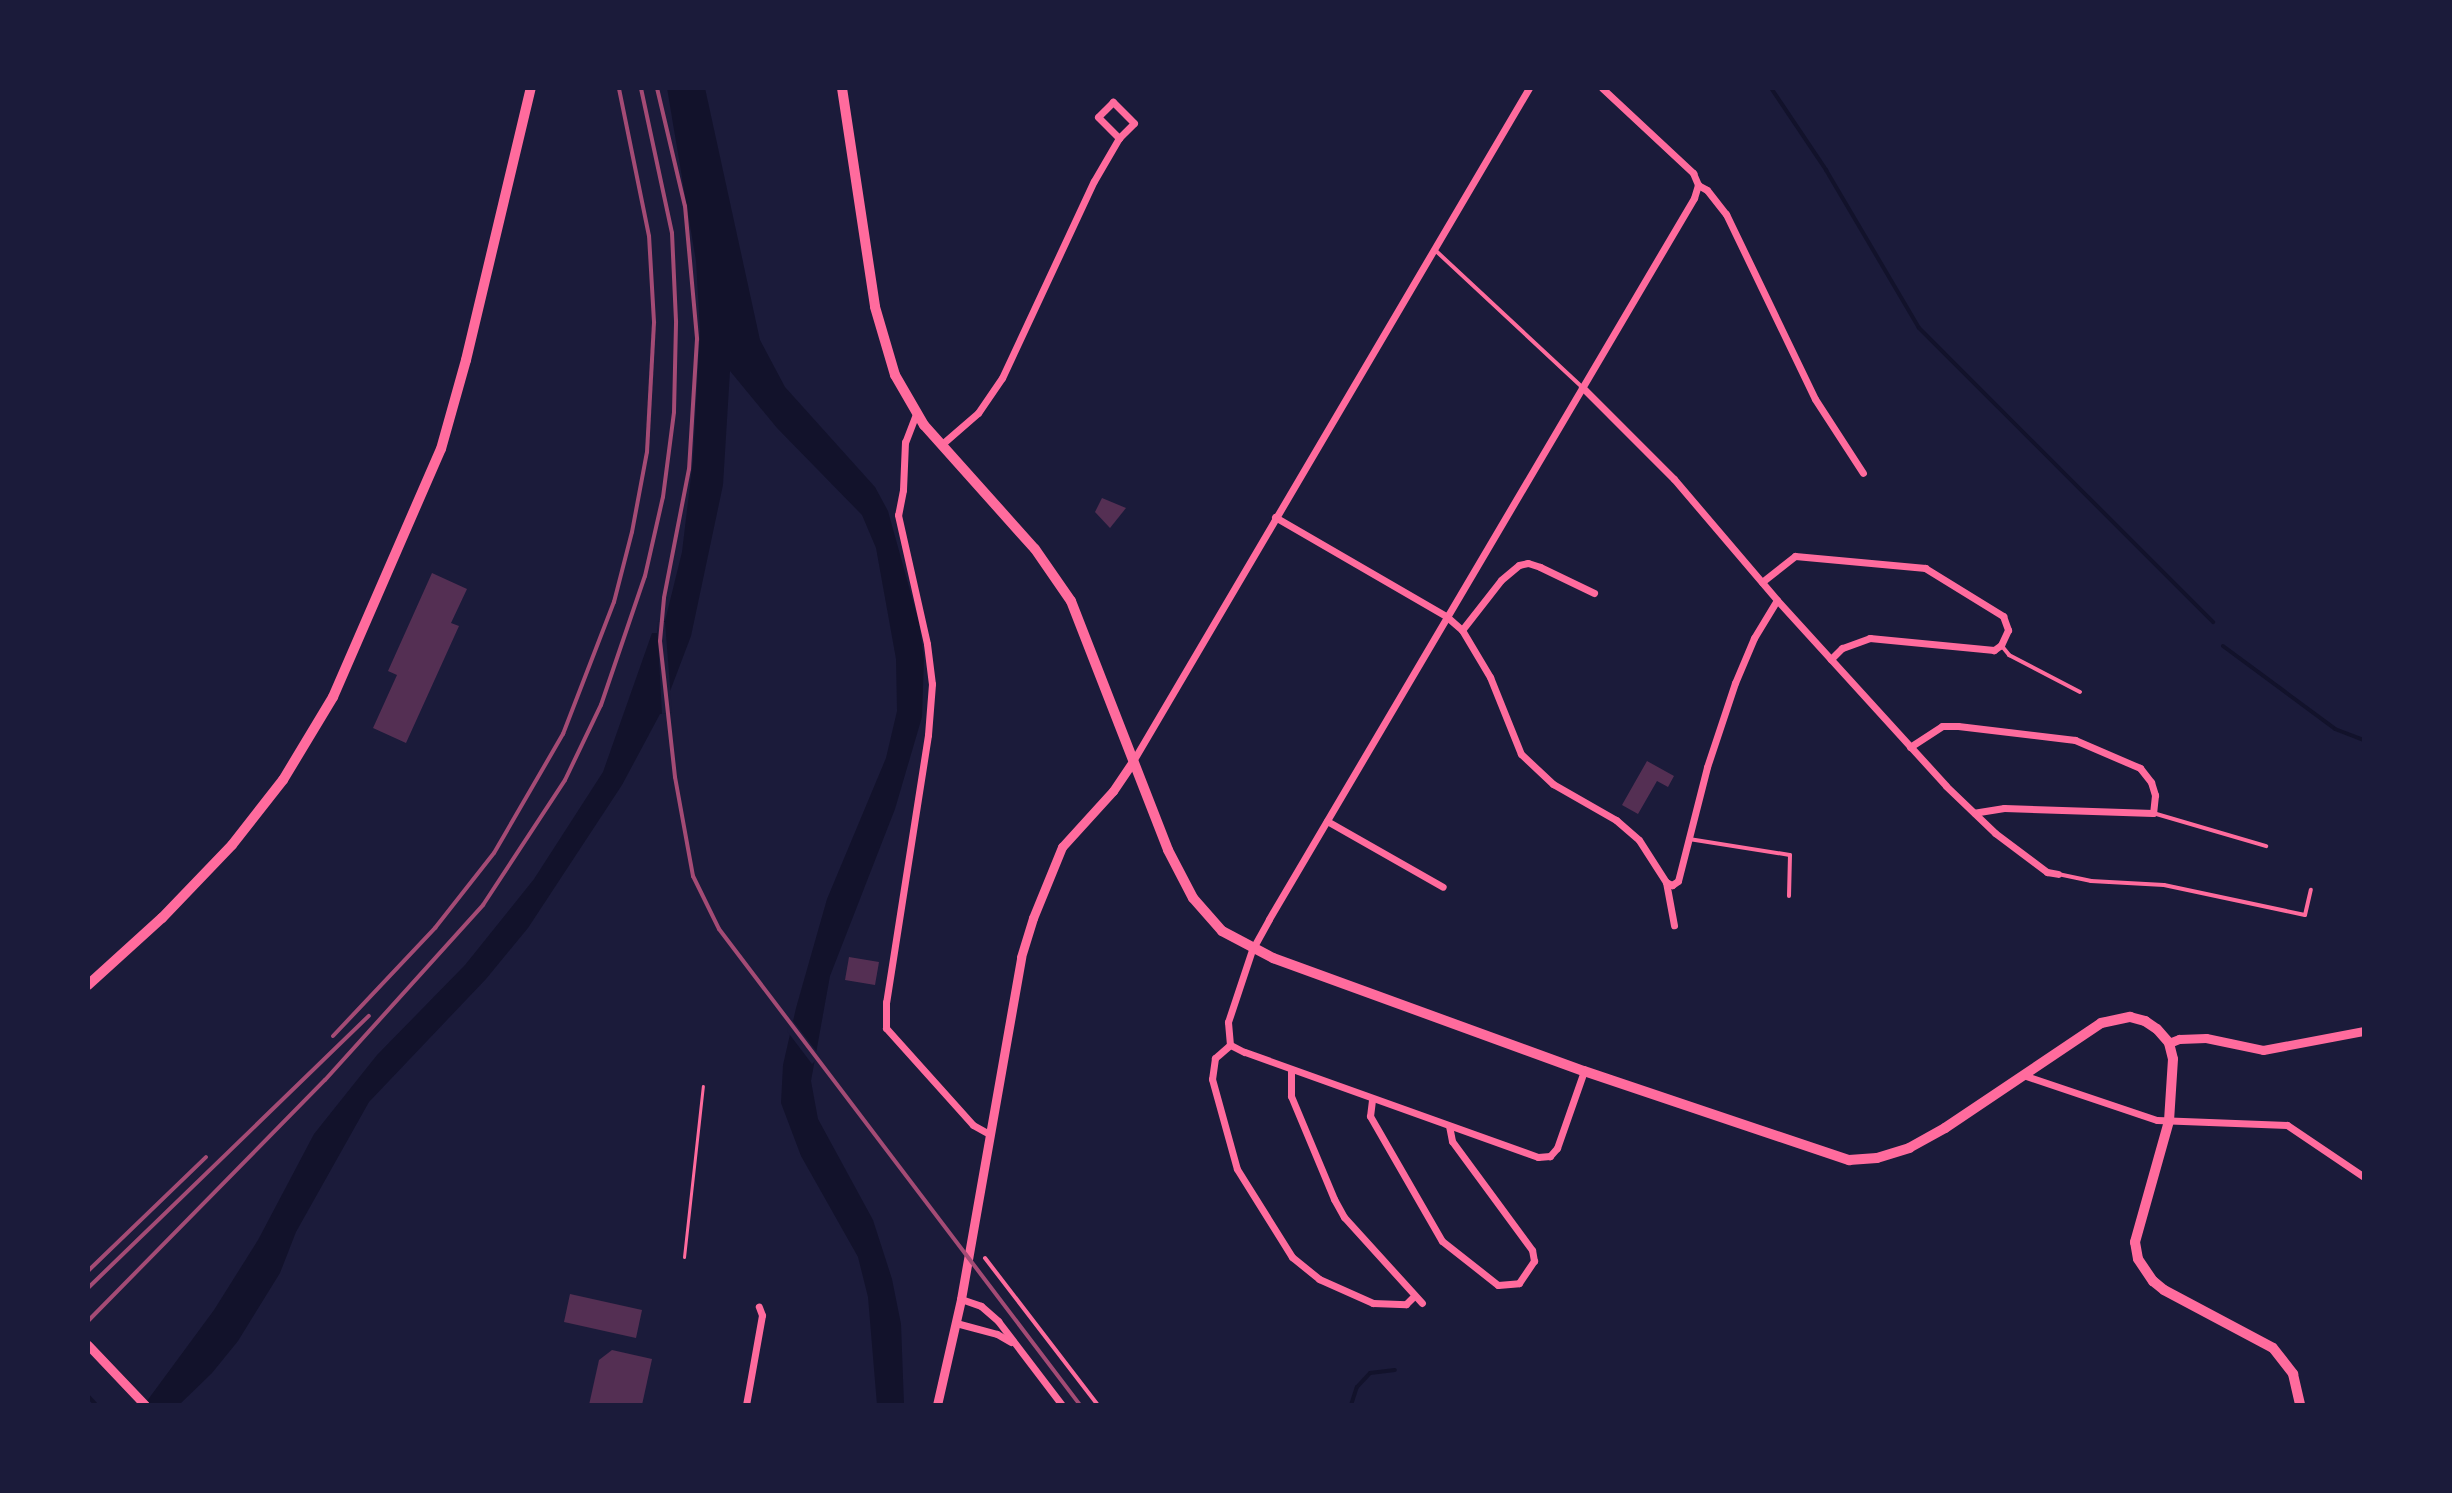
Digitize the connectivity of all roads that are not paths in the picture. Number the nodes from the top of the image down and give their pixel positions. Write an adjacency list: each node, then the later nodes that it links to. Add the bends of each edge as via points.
1 (531, 88): 35 (main road, via 448,425 333,697 283,780 232,845)
2 (842, 88): 9 (main road, via 880,329 895,375)
3 (1529, 88): 7 (street)
4 (1602, 88): 6 (street, via 1693,173)
5 (1119, 138): 5 (street, via 1134,123 1113,102 1098,117); 10 (street, via 1002,378 978,413)
6 (1698, 185): 8 (street); 11 (street, via 1726,214 1815,399)
7 (1433, 248): 8 (lane); 12 (street)
8 (1582, 387): 13 (street, via 1674,479); 16 (street)
9 (916, 414): 10 (main road); 45 (street, via 905,442 898,515 932,684 886,1028 972,1124)
10 (941, 445): 22 (main road, via 1060,582 1090,641)
11 (1863, 473)
12 (1275, 517): 16 (street); 22 (street)
13 (1762, 582): 15 (street); 18 (street, via 1795,556 1925,568 2003,616 2008,630)
14 (1594, 593): 17 (street, via 1540,567 1519,565)
15 (1777, 600): 19 (street); 26 (street, via 1735,683)
16 (1446, 616): 17 (street); 25 (street)
17 (1462, 630): 29 (street, via 1490,677 1521,754 1553,784 1630,830)
18 (2001, 645): 19 (street, via 1994,650 1971,649 1870,638 1842,648); 20 (lane, via 2009,655)
19 (1831, 659): 21 (street)
20 (2080, 692)
21 (1910, 747): 23 (street); 24 (street, via 1942,726 2075,740 2140,768 2155,795)
22 (1133, 761): 34 (main road, via 1187,889 1222,931); 45 (street, via 1062,847 1047,880 1021,957)
23 (1974, 813): 24 (street, via 2004,808); 28 (street, via 2047,872)
24 (2153, 813): 27 (lane)
25 (1327, 821): 30 (street); 34 (street)
26 (1689, 839): 29 (street, via 1678,881); 32 (lane, via 1790,855)
27 (2266, 846)
28 (2058, 874): 31 (lane, via 2164,885 2305,915)
29 (1666, 882): 33 (street)
30 (1443, 887)
31 (2311, 890)
32 (1789, 896)
33 (1674, 925)
34 (1252, 950): 38 (street, via 1228,1022); 40 (main road)
35 (88, 985)
36 (2364, 1031): 37 (street, via 2263,1050 2206,1038)
37 (2169, 1043): 41 (main road, via 2145,1021 2116,1018 2088,1029); 43 (main road)
38 (1230, 1045): 39 (street); 48 (street, via 1215,1058 1212,1079 1237,1169 1292,1257 1319,1279 1373,1303 1406,1304)
39 (1291, 1071): 42 (street); 48 (street, via 1291,1096 1334,1199)
40 (1584, 1071): 41 (main road, via 1849,1160 1909,1148); 44 (street, via 1566,1127 1550,1156 1538,1157)
41 (2021, 1074): 43 (street)
42 (1372, 1100): 44 (street); 44 (street, via 1370,1116 1442,1241 1498,1285 1519,1283 1534,1261 1532,1250 1452,1141)
43 (2169, 1121): 46 (street, via 2287,1125); 60 (main road, via 2135,1242 2138,1259 2164,1290 2273,1348 2293,1374)
44 (1449, 1126)
45 (989, 1134): 49 (street)
46 (2364, 1177)
47 (985, 1258): 59 (lane)
48 (1413, 1297): 50 (street)
49 (961, 1299): 52 (street); 54 (street, via 981,1306)
50 (1422, 1303)
51 (759, 1307): 56 (street, via 758,1347)
52 (956, 1323): 54 (street); 57 (street)
53 (88, 1345): 55 (street)
54 (1016, 1345): 58 (street)
55 (145, 1405)
56 (746, 1405)
57 (937, 1405)
58 (1062, 1405)
59 (1098, 1405)
60 (2300, 1405)

